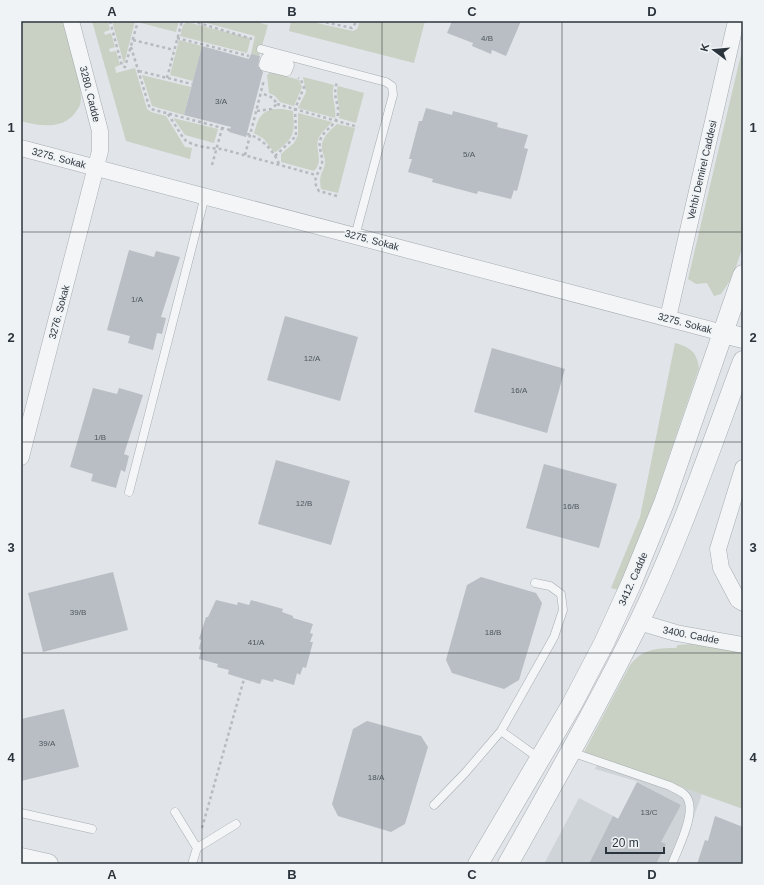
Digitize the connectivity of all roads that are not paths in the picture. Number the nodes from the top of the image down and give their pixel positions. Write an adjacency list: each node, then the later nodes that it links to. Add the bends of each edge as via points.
1 (71, 21): 5 (street, 3280. Cadde, via 100,132)
2 (736, 21): 9 (street, Vehbi Demirel Caddesi)
3 (261, 49): 7 (lane, via 386,82 392,86 393,95)
4 (21, 148): 5 (street, 3275. Sokak)
5 (97, 168): 6 (street, 3275. Sokak); 13 (street, 3276. Sokak)
6 (205, 196): 7 (street, 3275. Sokak); 15 (lane)
7 (355, 236): 9 (street, 3275. Sokak)
8 (743, 275): 10 (street, 3412. Cadde)
9 (668, 318): 10 (street, 3275. Sokak)
10 (723, 333): 11 (street); 18 (street, 3412. Cadde, via 664,503)
11 (743, 338)
12 (743, 361): 19 (street, via 687,511)
13 (21, 457)
14 (743, 468): 17 (street, via 718,549 721,568 738,600)
15 (129, 492)
16 (535, 583): 21 (lane, via 550,586 561,594 563,610 554,637)
17 (743, 603)
18 (617, 614): 19 (street); 23 (street, 3412. Cadde, via 571,706)
19 (639, 622): 20 (street, 3400. Cadde, via 676,633); 22 (street)
20 (743, 645)
21 (501, 731): 23 (lane); 24 (lane)
22 (571, 752): 34 (street); 35 (lane, via 670,786 684,794 690,804 689,819)
23 (540, 759): 33 (street, 3412. Cadde)
24 (434, 805)
25 (175, 812): 29 (lane)
26 (21, 813): 28 (lane)
27 (236, 824): 29 (lane)
28 (92, 829)
29 (197, 848): 32 (lane)
30 (21, 858): 31 (street)
31 (48, 864)
32 (192, 864)
33 (478, 864)
34 (508, 864)
35 (672, 864)

